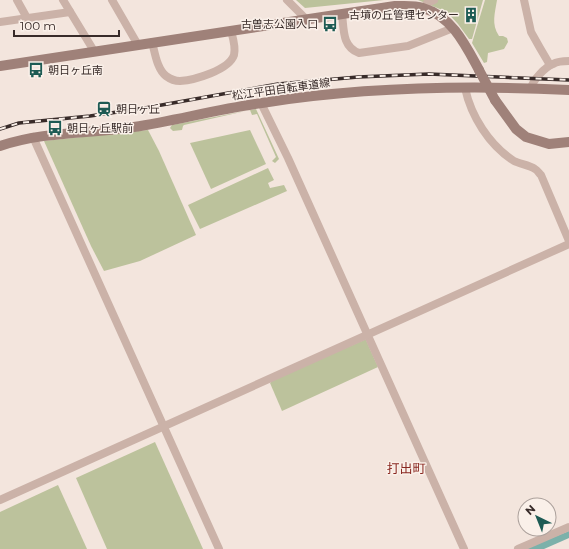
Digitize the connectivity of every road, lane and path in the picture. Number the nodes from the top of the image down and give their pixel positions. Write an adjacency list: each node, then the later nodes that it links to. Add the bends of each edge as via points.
1 (17, 0): 10 (street)
2 (63, 0): 8 (street)
3 (112, 0): 16 (street)
4 (287, 0): 11 (street)
5 (434, 0): 7 (street, via 427,3)
6 (524, 0): 19 (street, via 532,32)
7 (424, 8): 9 (street, via 395,6); 13 (street, via 441,17)
8 (70, 12): 10 (street); 17 (street)
9 (342, 14): 11 (street); 13 (street, via 346,43 352,51 359,53 408,46)
10 (27, 18): 12 (street)
11 (306, 19): 14 (street)
12 (0, 22)
13 (453, 28): 26 (street, bridge, via 465,44 495,100 516,129 526,137 549,144)
14 (231, 31): 15 (street); 15 (street, via 234,55 230,61 201,77 179,81 171,80 162,72)
15 (152, 42): 16 (street)
16 (138, 44): 17 (street)
17 (94, 51): 20 (street)
18 (569, 61): 19 (street)
19 (550, 65): 22 (street, via 532,83)
20 (0, 66)
21 (465, 88): 22 (street, 松江平田自転車道線); 24 (street, 松江平田自転車道線, via 368,90); 28 (street, via 476,118 491,140 515,161 534,168 541,175)
22 (531, 88): 23 (street, 松江平田自転車道線)
23 (569, 90)
24 (261, 103): 25 (street, 松江平田自転車道線, via 133,127); 29 (street)
25 (33, 137): 27 (street, 松江平田自転車道線); 30 (street)
26 (569, 142)
27 (0, 146)
28 (569, 242): 29 (street)
29 (367, 335): 30 (street); 34 (street)
30 (164, 426): 31 (street); 33 (street)
31 (0, 500)
32 (569, 527): 35 (street)
33 (219, 549)
34 (464, 549)
35 (518, 549)

